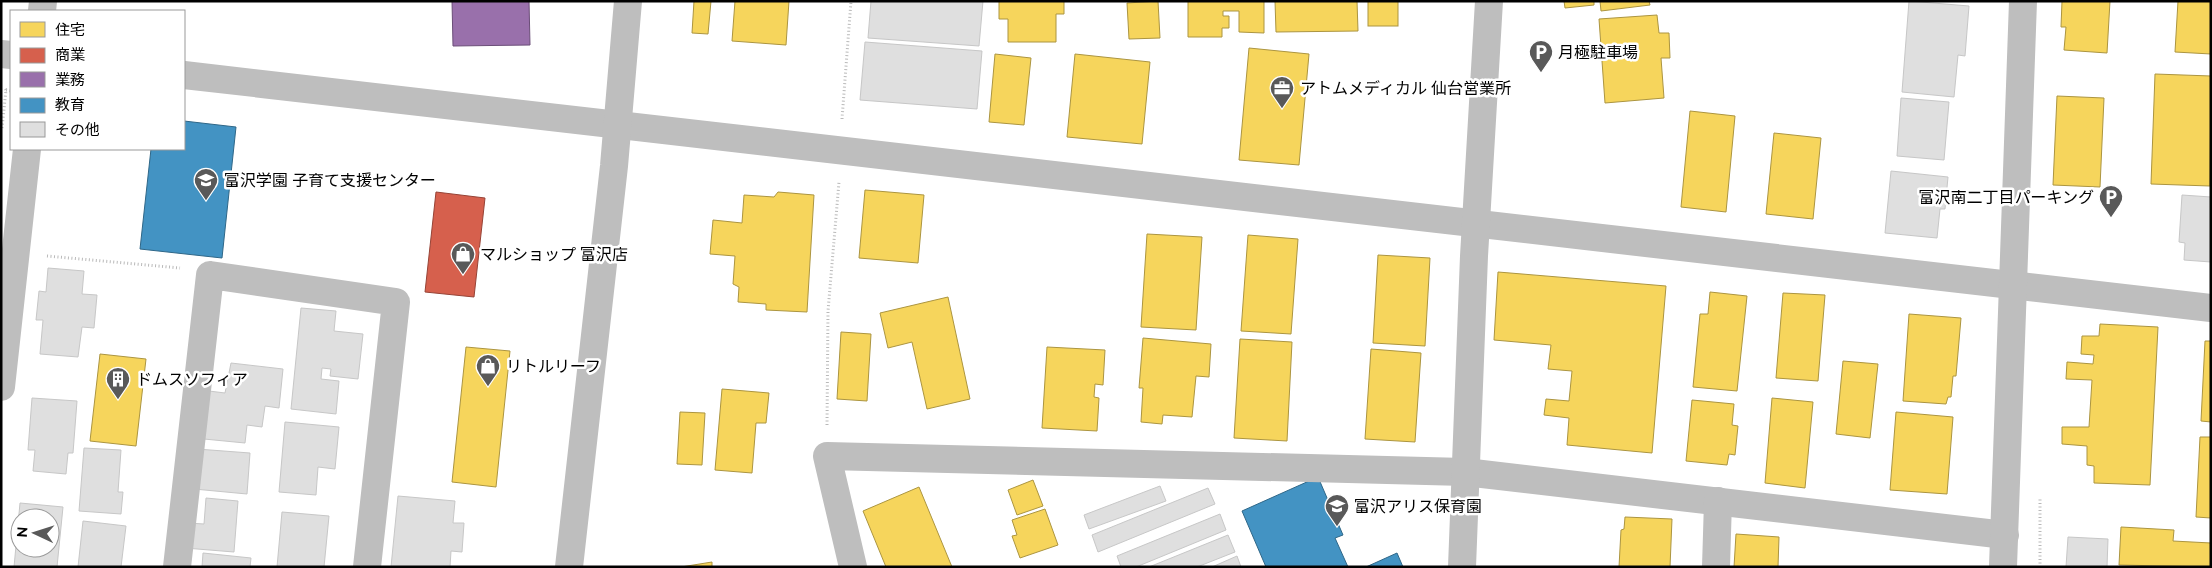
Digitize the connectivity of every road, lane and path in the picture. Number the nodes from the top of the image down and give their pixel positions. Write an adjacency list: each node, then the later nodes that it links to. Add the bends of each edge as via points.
1 (628, 1): 10 (street)
2 (851, 1): 9 (path)
3 (1489, 1): 14 (street)
4 (2023, 1): 17 (street)
5 (185, 75): 10 (street)
6 (1, 83): 7 (path)
7 (6, 90): 8 (path); 11 (path)
8 (10, 91)
9 (842, 122)
10 (618, 126): 14 (street); 26 (street)
11 (1, 136)
12 (27, 150): 19 (street)
13 (839, 182): 20 (path, via 828,311)
14 (1476, 224): 17 (street); 21 (street)
15 (41, 255): 16 (path, via 193,270)
16 (210, 275): 24 (street); 25 (street, via 396,302)
17 (2013, 285): 18 (street); 23 (street)
18 (2211, 308)
19 (1, 387)
20 (827, 456): 21 (street); 27 (street)
21 (1465, 472): 22 (street); 28 (street)
22 (1718, 501): 23 (street); 29 (street)
23 (2004, 535): 30 (street)
24 (177, 567)
25 (367, 567)
26 (569, 567)
27 (852, 567)
28 (1462, 567)
29 (1716, 567)
30 (2003, 567)

